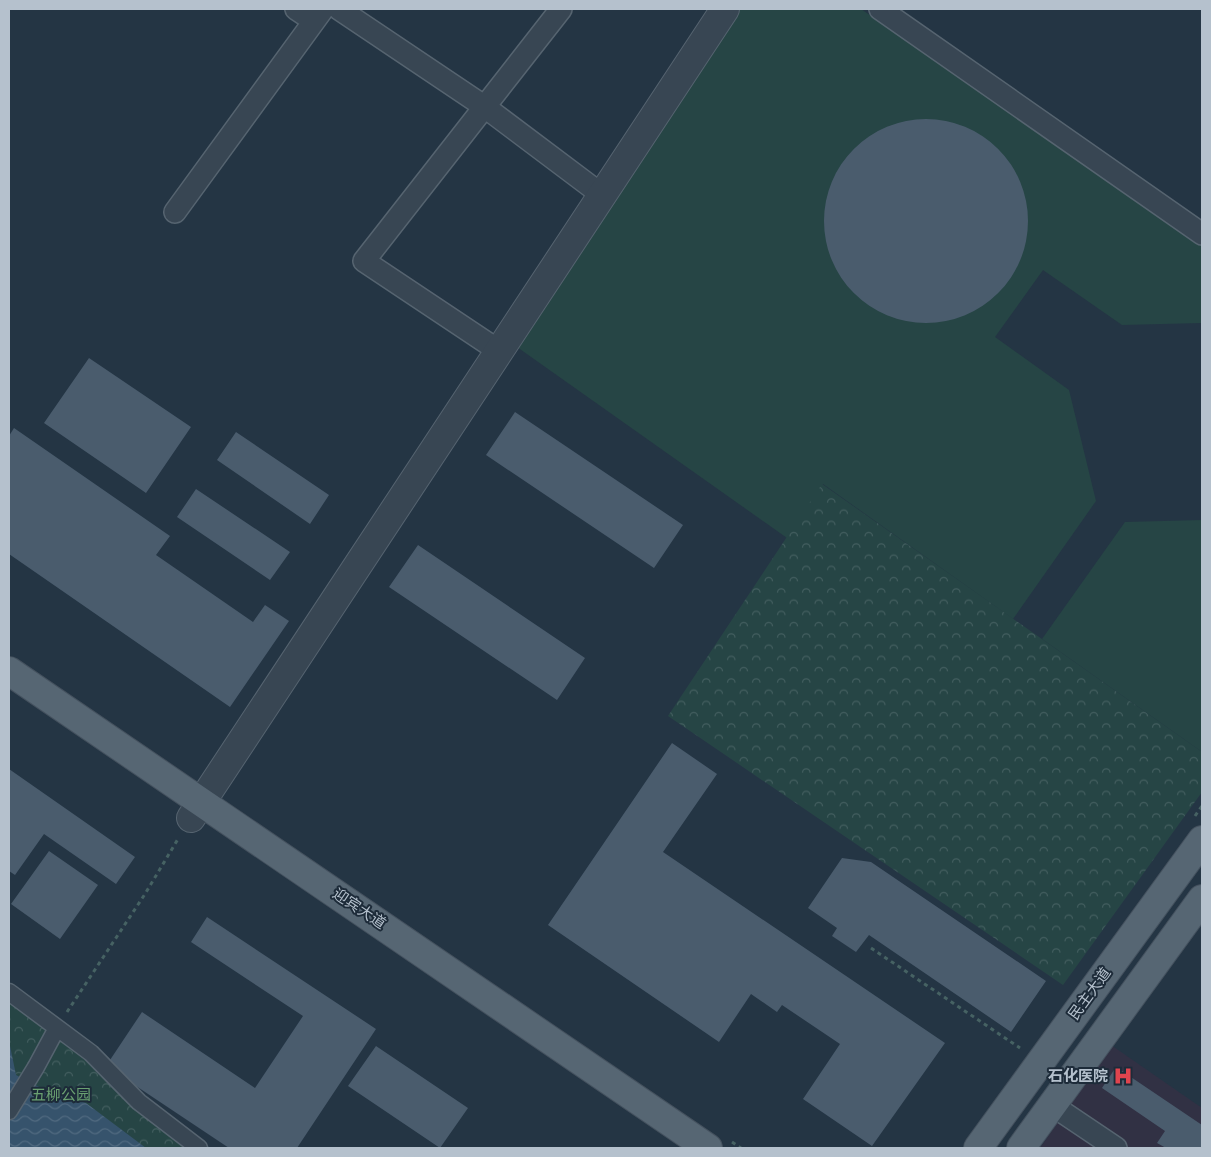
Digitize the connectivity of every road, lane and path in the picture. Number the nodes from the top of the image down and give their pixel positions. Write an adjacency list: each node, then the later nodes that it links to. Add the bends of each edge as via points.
1 (296, 9): 6 (street)
2 (339, 9): 7 (street)
3 (561, 9): 7 (street)
4 (725, 9): 8 (street)
5 (880, 9): 10 (street)
6 (318, 15): 9 (street)
7 (484, 107): 8 (street); 11 (street, via 364,261)
8 (602, 195): 11 (street)
9 (175, 212)
10 (1202, 234)
11 (499, 351): 14 (street)
12 (9, 671): 14 (main road, 迎宾大道)
13 (9, 694): 14 (main road, 迎宾大道)
14 (196, 810): 19 (path); 24 (main road, 迎宾大道); 25 (main road, 迎宾大道)
15 (1202, 840): 26 (main road, 民主大道)
16 (1202, 899): 21 (main road)
17 (871, 948): 20 (path)
18 (9, 992): 19 (street)
19 (57, 1028): 22 (street); 23 (street, via 91,1053 139,1102)
20 (1025, 1051)
21 (1052, 1105): 27 (main road); 28 (street)
22 (9, 1111)
23 (199, 1148)
24 (674, 1148)
25 (708, 1148)
26 (978, 1148)
27 (1021, 1148)
28 (1116, 1148)

